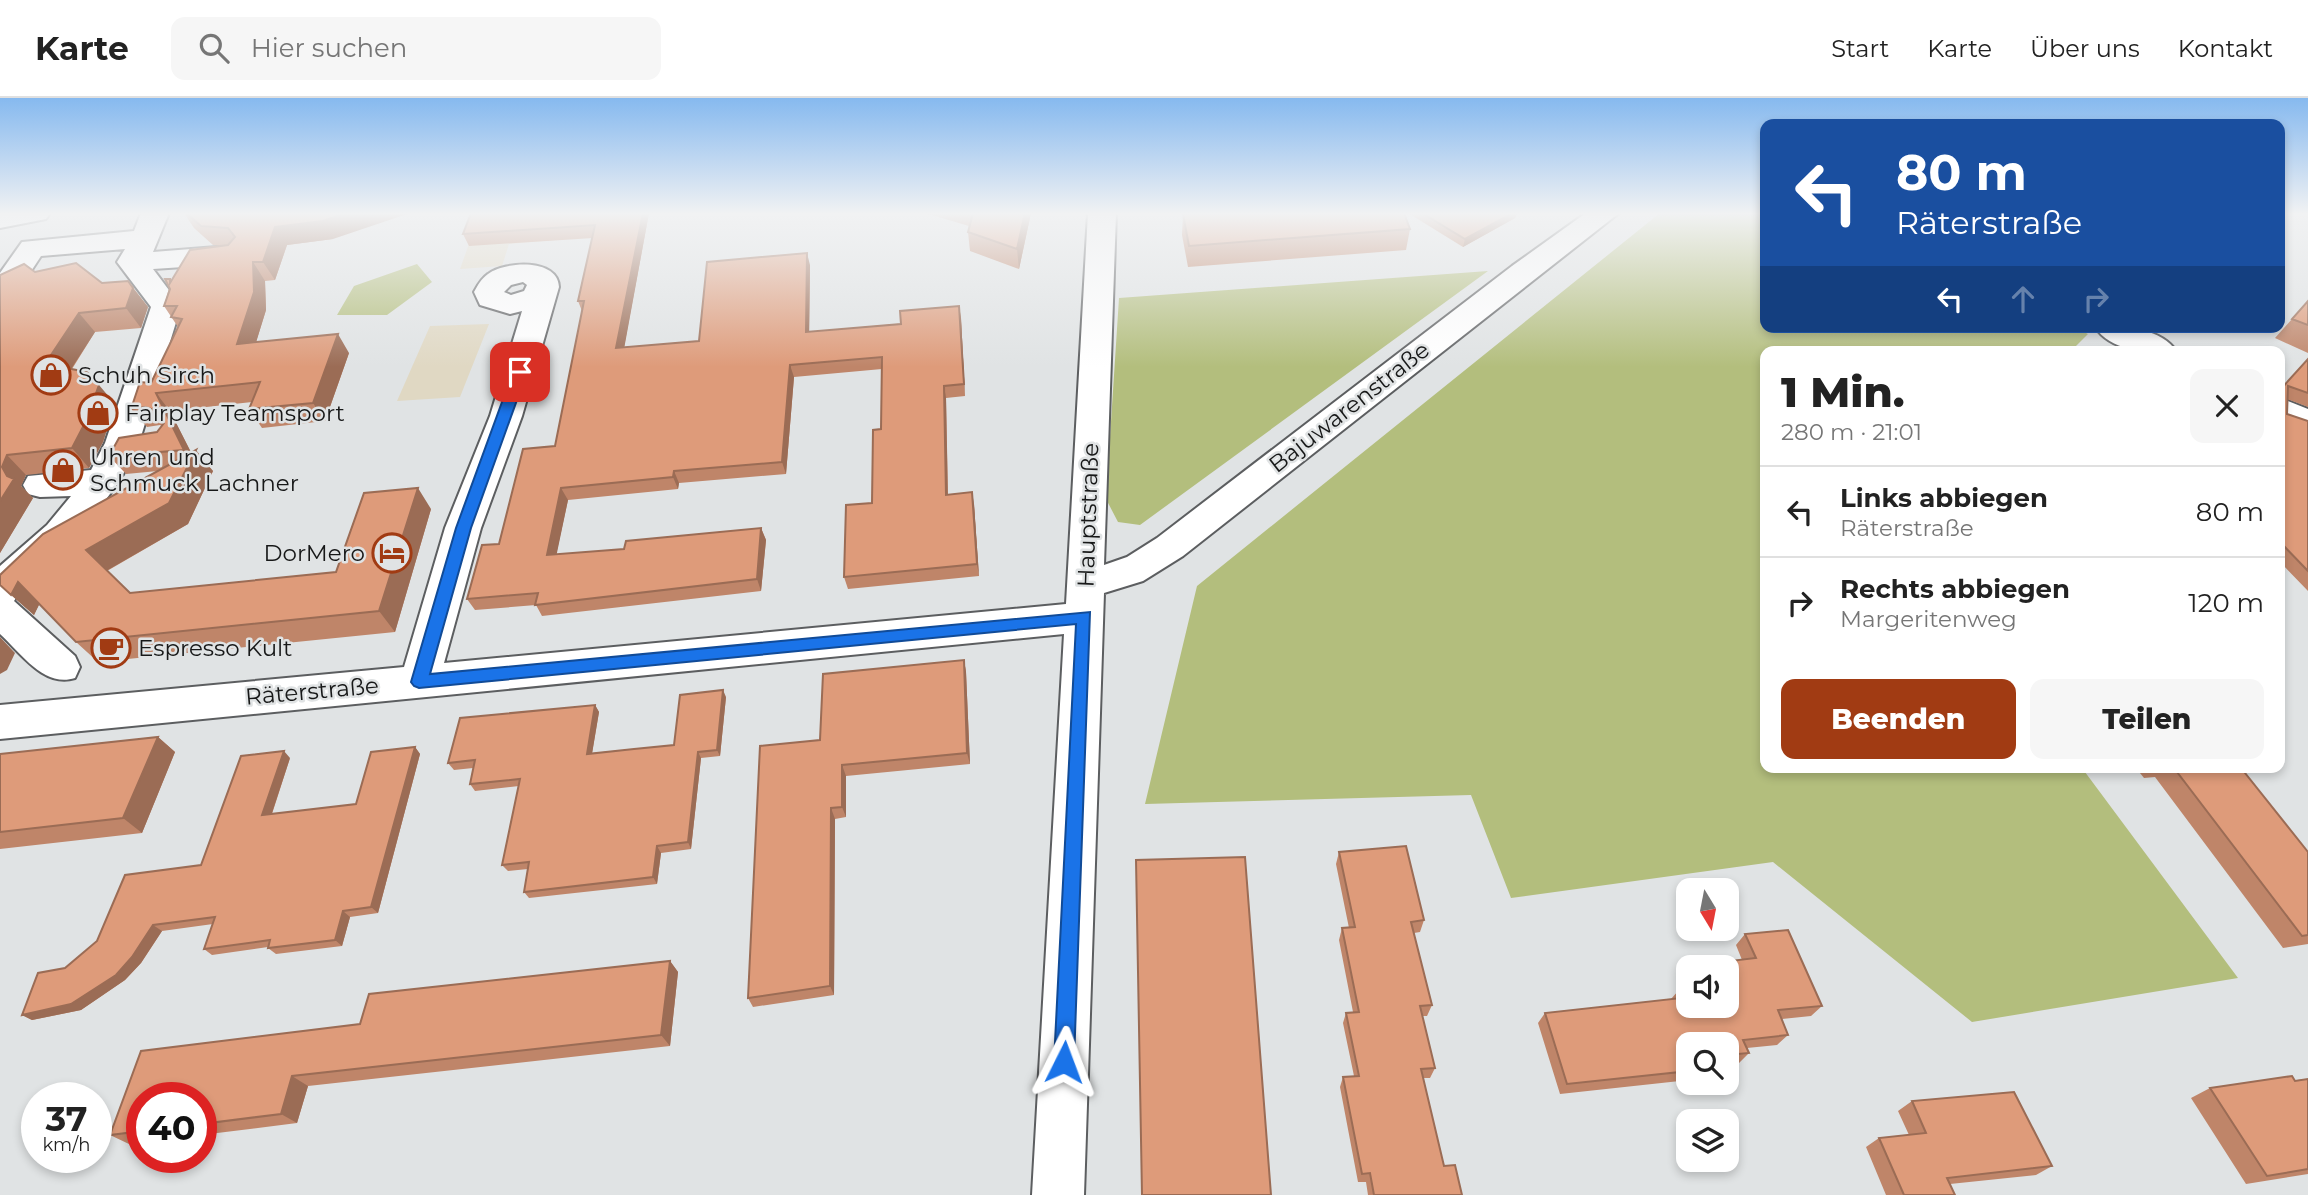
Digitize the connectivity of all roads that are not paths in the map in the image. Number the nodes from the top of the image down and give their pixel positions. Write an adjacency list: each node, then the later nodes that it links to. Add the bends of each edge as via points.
1 (21, 264): 5 (street)
2 (152, 264): 12 (street, via 166,306)
3 (1100, 264): 15 (street, Hauptstraße)
4 (1533, 264): 15 (street, Bajuwarenstraße, via 1170,547)
5 (0, 287)
6 (544, 287): 18 (street, via 506,416 463,528)
7 (2122, 333): 8 (street)
8 (2149, 346)
9 (2285, 411): 10 (street)
10 (2308, 422)
11 (160, 440): 12 (street)
12 (122, 443): 13 (street)
13 (102, 482): 14 (street); 16 (street, via 60,534 9,579)
14 (40, 485)
15 (1085, 599): 18 (street, Räterstraße); 20 (street, Hauptstraße)
16 (1, 609): 17 (street)
17 (61, 667)
18 (419, 682): 19 (street, Räterstraße)
19 (0, 722)
20 (1058, 1195)

